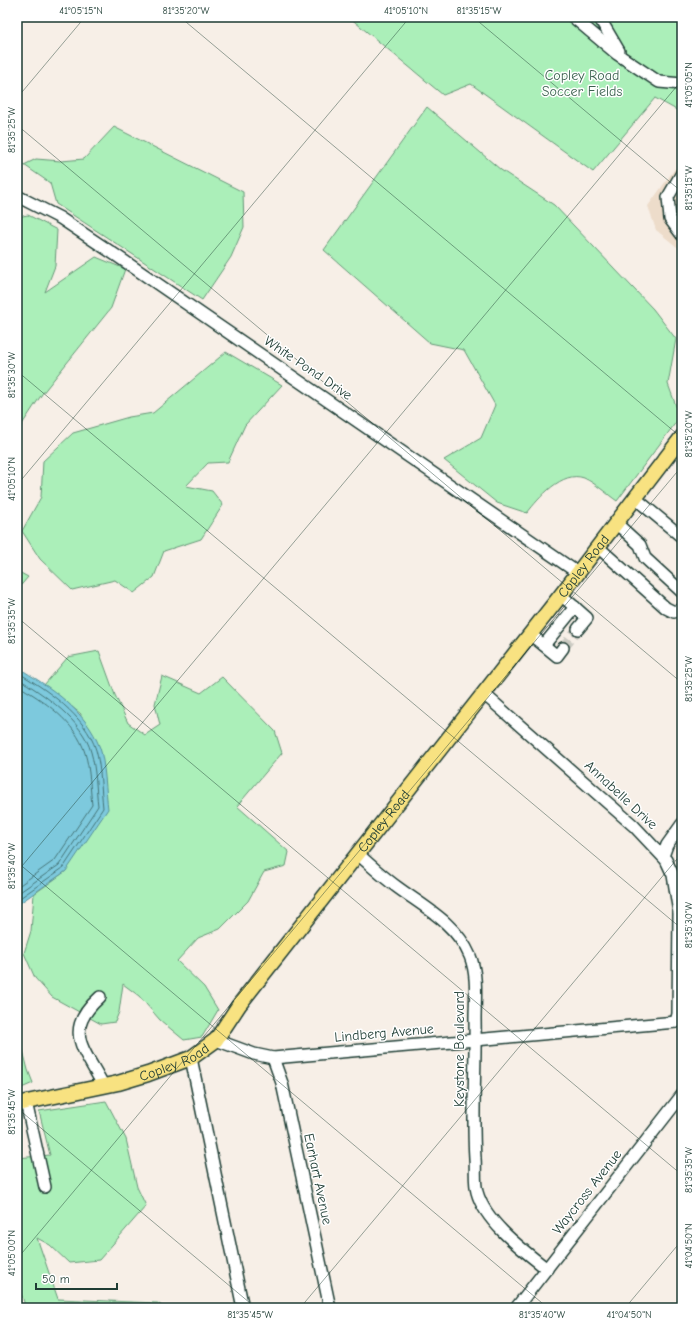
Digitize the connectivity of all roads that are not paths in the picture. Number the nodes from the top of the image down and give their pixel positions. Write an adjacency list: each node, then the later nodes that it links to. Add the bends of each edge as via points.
1 (574, 17): 3 (street)
2 (600, 17): 3 (street)
3 (624, 59): 4 (street, via 659,82)
4 (682, 84)
5 (682, 172): 7 (street, via 668,197 670,219)
6 (17, 196): 13 (street, White Pond Drive, via 60,218)
7 (682, 235)
8 (682, 437): 9 (main road, Copley Road)
9 (635, 498): 10 (main road, Copley Road); 11 (street)
10 (616, 523): 12 (main road, Copley Road); 14 (street, via 640,545 645,558)
11 (682, 537)
12 (598, 547): 13 (main road, Copley Road); 17 (street, via 666,608 674,612)
13 (578, 572): 15 (main road, Copley Road)
14 (682, 592)
15 (561, 595): 16 (street); 19 (main road, Copley Road)
16 (575, 607): 18 (street, via 587,618); 20 (street)
17 (682, 609)
18 (578, 629)
19 (530, 634): 20 (street); 22 (main road, Copley Road)
20 (544, 645): 21 (street, via 557,656)
21 (563, 648)
22 (484, 694): 24 (main road, Copley Road); 25 (street, Annabelle Drive, via 634,826)
23 (682, 824): 25 (street, via 667,845)
24 (358, 854): 28 (street, Keystone Boulevard, via 398,888 416,898 451,927 463,943 471,957 474,973); 29 (main road, Copley Road, via 240,1005)
25 (663, 856): 27 (street, Annabelle Drive, via 673,875 679,913)
26 (100, 997): 32 (street, via 85,1012 78,1033)
27 (679, 1024): 28 (street, Lindberg Avenue, via 489,1040)
28 (475, 1039): 31 (street, Lindberg Avenue); 36 (street, Keystone Boulevard, via 473,1129 477,1192 499,1228 512,1242)
29 (216, 1040): 30 (main road, Copley Road); 31 (street, Lindberg Avenue)
30 (191, 1058): 32 (main road, Copley Road, via 148,1074); 37 (street)
31 (273, 1058): 38 (street, Earhart Avenue, via 282,1083)
32 (103, 1085): 34 (main road, Copley Road)
33 (682, 1095): 36 (street, Waycross Avenue)
34 (21, 1103): 35 (street)
35 (45, 1187)
36 (547, 1269): 39 (street, Waycross Avenue)
37 (243, 1308)
38 (330, 1308)
39 (516, 1308)

